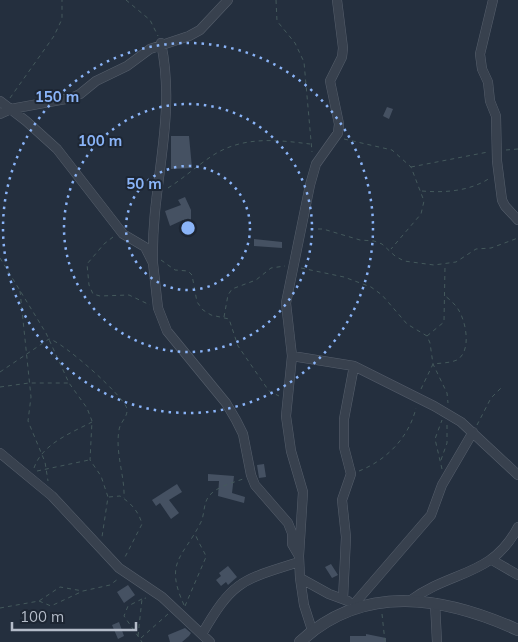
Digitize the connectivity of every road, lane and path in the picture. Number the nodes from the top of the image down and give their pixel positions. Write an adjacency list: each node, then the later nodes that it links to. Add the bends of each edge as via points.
1 (62, 0): 8 (path, via 62,19 54,36)
2 (126, 0): 7 (path, via 150,20)
3 (228, 0): 7 (street, via 200,30)
4 (276, 0): 11 (path, via 276,21 295,43 304,62)
5 (337, 0): 10 (street, via 343,48 330,81)
6 (493, 0): 13 (street, via 480,54 496,116)
7 (160, 43): 8 (street, via 119,71 70,98); 18 (street, via 168,98)
8 (6, 105): 9 (street); 21 (street, via 57,150)
9 (0, 114)
10 (338, 133): 14 (street); 15 (path, via 346,140 392,150)
11 (311, 144): 14 (path); 18 (path, via 262,140 223,150)
12 (518, 149): 13 (path)
13 (497, 150): 15 (path); 16 (street)
14 (316, 164): 20 (street)
15 (411, 167): 17 (path)
16 (498, 172): 17 (path, via 469,188); 19 (street, via 505,206)
17 (421, 191): 23 (path, via 424,201 420,214)
18 (159, 194): 25 (street, via 152,230)
19 (518, 220)
20 (300, 232): 23 (path, via 323,229 374,241); 27 (street)
21 (123, 234): 25 (street, via 145,247); 30 (path, via 104,244 87,264 93,294 129,294)
22 (518, 238): 26 (path, via 491,248 476,248 456,262)
23 (390, 250): 26 (path, via 404,261)
24 (0, 258): 28 (path)
25 (153, 260): 30 (street); 31 (path, via 165,262 175,270 188,271 203,310 210,315)
26 (445, 265): 29 (path)
27 (292, 266): 31 (path, via 271,268 256,280 232,289); 32 (path, via 344,277 371,287 406,324); 35 (street, via 286,303)
28 (20, 290): 33 (path); 34 (path)
29 (444, 295): 32 (path, via 444,322); 36 (path, via 459,310 466,342 464,354 457,360)
30 (158, 308): 55 (street, via 167,331 226,403 236,420 243,434)
31 (224, 317): 43 (path, via 232,324 238,346 269,391)
32 (426, 336): 36 (path)
33 (48, 339): 34 (path); 40 (path); 60 (path, via 67,348 124,401 127,416 119,431)
34 (27, 355): 38 (path); 39 (path)
35 (292, 356): 37 (street); 43 (street)
36 (433, 364): 44 (path); 45 (path, via 447,393)
37 (354, 366): 44 (street); 54 (street, via 343,434)
38 (0, 372)
39 (29, 384): 40 (path); 41 (path); 49 (path, via 28,421)
40 (68, 384): 46 (path, via 87,408)
41 (0, 386)
42 (501, 388): 47 (path, via 491,398)
43 (286, 399): 64 (street, via 288,434 303,492)
44 (418, 399): 45 (street); 54 (path, via 410,424 393,449 376,463)
45 (447, 412): 47 (street)
46 (92, 422): 49 (path, via 60,439); 50 (path)
47 (473, 432): 56 (street); 57 (street)
48 (0, 453): 58 (street)
49 (42, 454): 52 (path); 53 (path)
50 (90, 460): 52 (path); 59 (path, via 101,476)
51 (440, 460): 51 (path, via 447,443 445,416 435,439); 57 (path)
52 (47, 470): 58 (path)
53 (33, 471)
54 (351, 474): 71 (street, via 342,500 346,537)
55 (251, 475): 62 (path, via 210,495); 64 (street, via 262,494 288,524)
56 (518, 476)
57 (442, 485): 77 (street, via 436,505 424,524)
58 (52, 496): 63 (street)
59 (108, 497): 60 (path); 63 (path)
60 (124, 498): 66 (path, via 140,514 142,524)
61 (518, 527): 65 (street, via 509,543)
62 (195, 534): 62 (path, via 174,570 185,607 206,557)
63 (100, 548): 66 (street)
64 (299, 559): 68 (street); 82 (street, via 237,585 219,605)
65 (492, 560): 67 (street); 73 (street, via 435,585)
66 (123, 570): 69 (path, via 110,585); 70 (street)
67 (518, 575)
68 (300, 578): 71 (street); 80 (street)
69 (83, 591): 74 (path, via 60,587); 74 (path, via 50,606)
70 (155, 592): 72 (path); 79 (street)
71 (343, 599): 77 (street)
72 (142, 600): 83 (path); 83 (path, via 124,610 126,620)
73 (411, 600): 75 (street); 76 (street)
74 (39, 601): 78 (path)
75 (379, 601): 77 (street); 88 (path)
76 (435, 603): 81 (street, via 486,615); 89 (street)
77 (360, 604): 80 (street)
78 (0, 608)
79 (174, 609): 82 (street); 84 (path)
80 (312, 630): 87 (street)
81 (518, 630)
82 (202, 634): 86 (street)
83 (138, 636): 84 (path)
84 (141, 639): 85 (path)
85 (142, 642)
86 (210, 642)
87 (300, 642)
88 (385, 642)
89 (437, 642)

